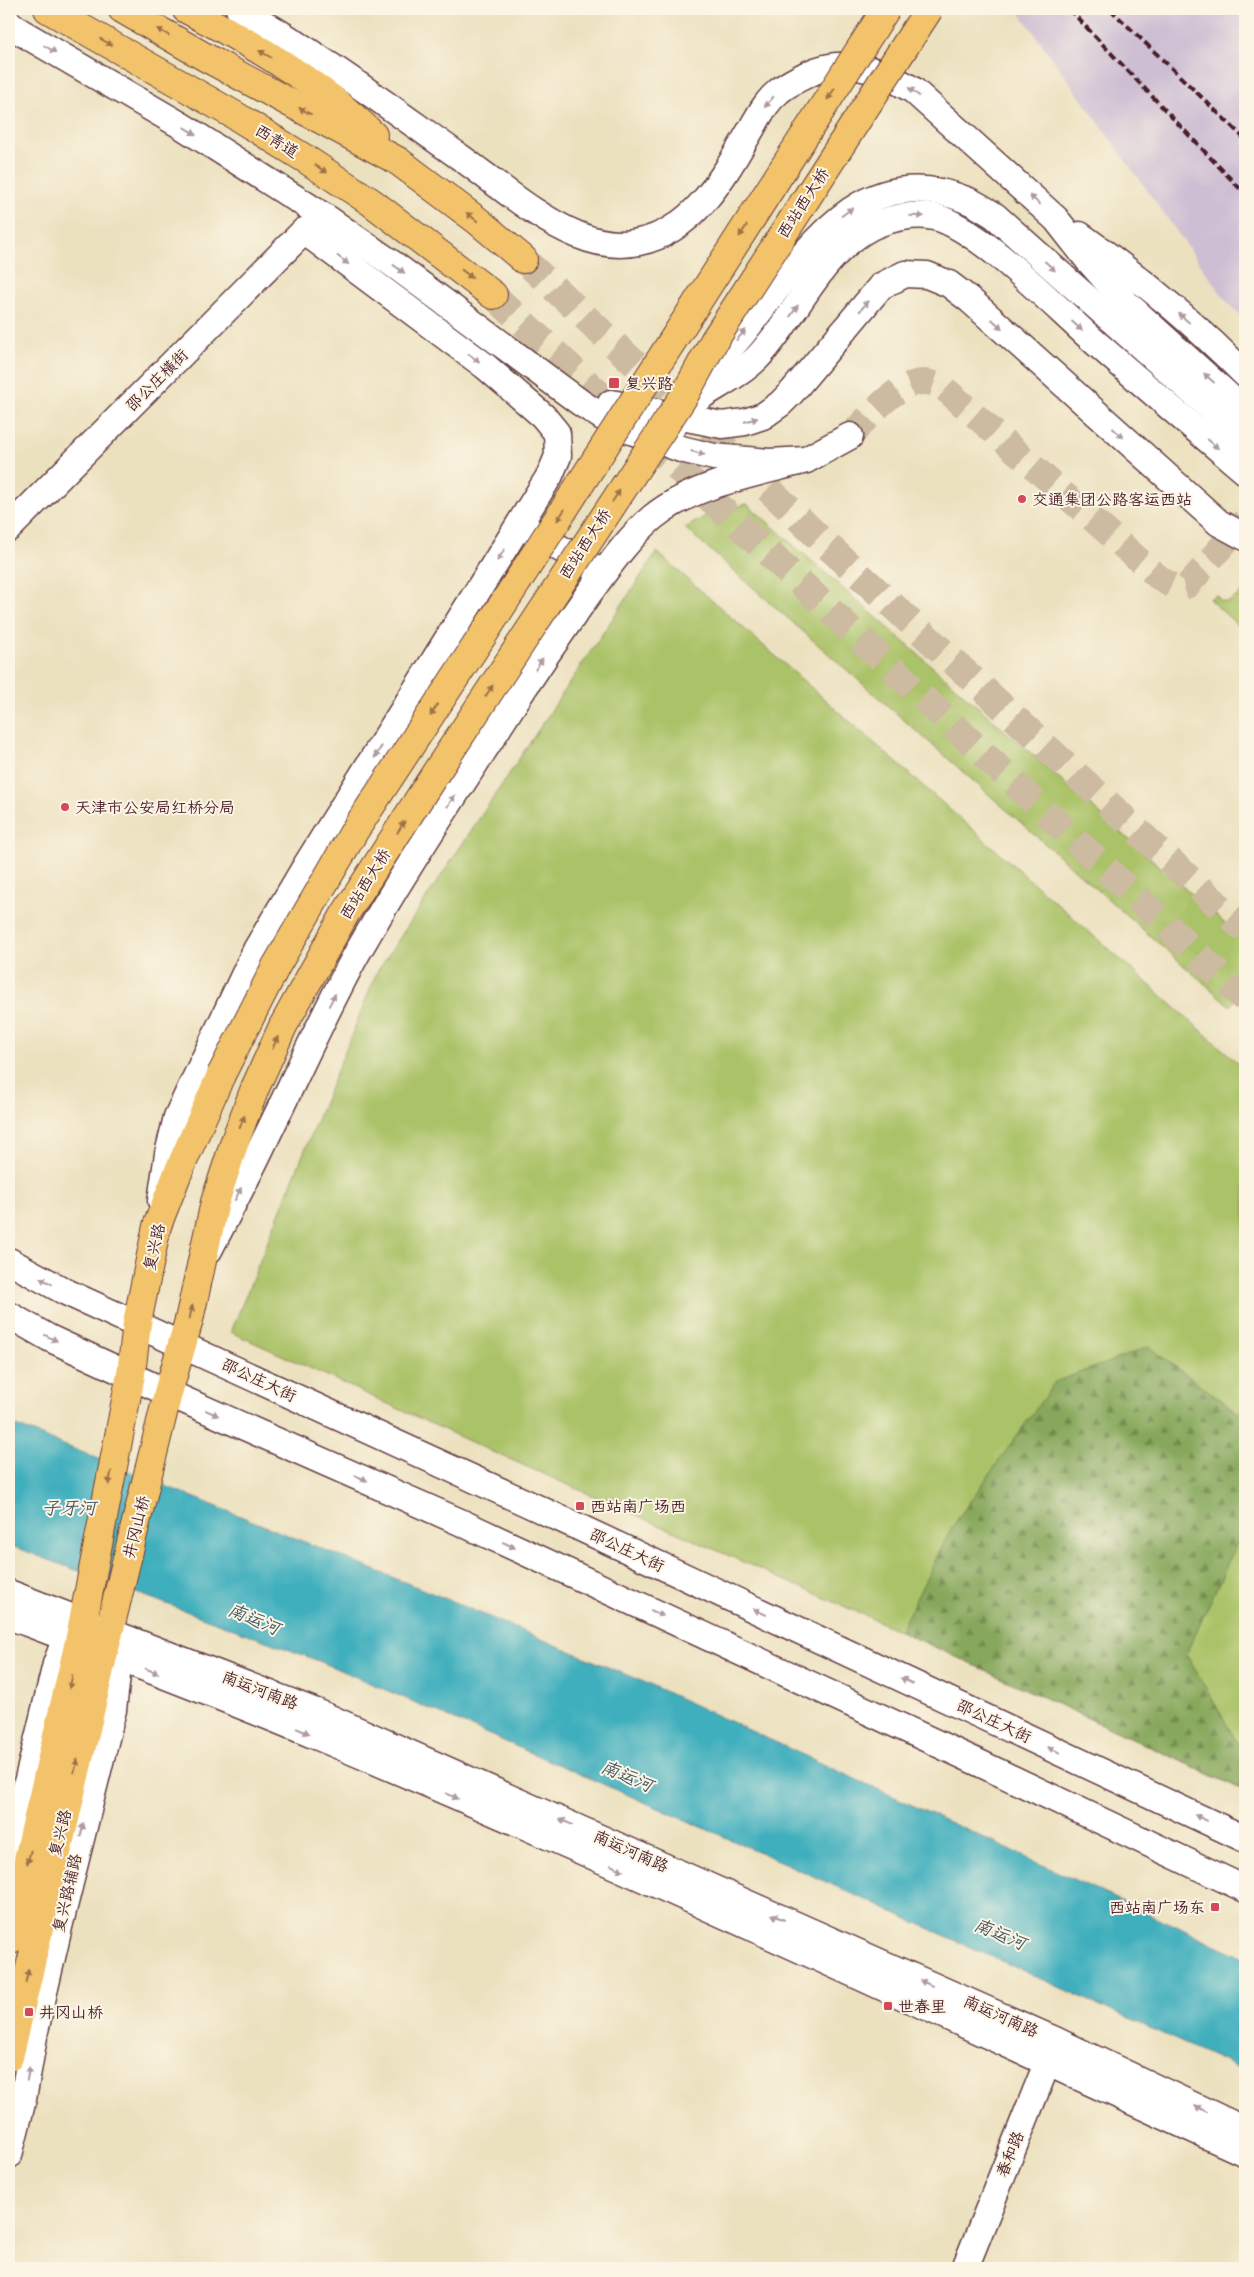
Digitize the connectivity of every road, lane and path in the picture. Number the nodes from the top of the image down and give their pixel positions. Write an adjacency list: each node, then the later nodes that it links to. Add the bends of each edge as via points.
1 (48, 9): 11 (main road, 西青道, one-way to 11, via 304,158 371,202)
2 (122, 9): 8 (main road, one-way to 2)
3 (186, 9): 8 (main road, one-way to 3, via 312,84)
4 (239, 9): 9 (street, one-way to 4, via 913,90 871,69 838,65 823,67 779,90 760,114 729,167 691,216 667,232 639,242 598,241 565,229 536,212 299,45)
5 (886, 9): 25 (main road, 复兴路, one-way to 25, bridge, via 355,830 276,966 221,1075)
6 (929, 9): 14 (main road, 西站西大桥, bridge, via 714,341)
7 (9, 23): 12 (street, one-way to 12, via 234,158 404,272)
8 (398, 161): 10 (main road, one-way to 8)
9 (1056, 219): 13 (street, one-way to 9, via 1146,285); 15 (street, one-way to 9, via 1127,304)
10 (522, 259)
11 (493, 295)
12 (522, 360): 14 (street, via 559,382 621,406); 18 (street, via 615,425)
13 (1245, 374)
14 (682, 406): 17 (street, one-way to 17, bridge, via 801,258 842,215 874,197 896,191 921,190 969,201 995,216); 18 (street); 20 (street, one-way to 20, via 743,371 779,332 835,256 855,237 872,226 910,216 934,217 959,227 1004,261); 23 (street, one-way to 23, via 722,426 763,416 792,392 881,286 905,274 927,275 949,284 970,300 1219,523); 27 (main road, 西站西大桥, one-way to 14, bridge, via 214,1202 255,1088 283,1026 345,914 433,776)
15 (1245, 411)
16 (850, 436): 19 (street)
17 (1245, 439)
18 (662, 442): 19 (street, one-way to 19, via 714,457 769,462)
19 (806, 460): 24 (street, via 730,481 672,504 638,532)
20 (1245, 471)
21 (520, 524): 22 (street, 邵公庄横街, one-way to 21, via 304,231 485,366 552,425 557,434 558,456); 24 (street); 25 (street, one-way to 25, via 256,950 177,1117 168,1154)
22 (9, 528)
23 (1245, 537)
24 (604, 574): 27 (street, one-way to 24, via 357,954 543,658)
25 (158, 1226): 29 (main road, 复兴路)
26 (9, 1260): 29 (street, 邵公庄大街, one-way to 26, via 66,1292)
27 (200, 1268): 30 (main road, one-way to 27)
28 (9, 1315): 31 (street, one-way to 31, via 50,1338)
29 (137, 1323): 30 (street, 邵公庄大街); 31 (main road, 复兴路)
30 (182, 1345): 32 (main road); 38 (street, 邵公庄大街, one-way to 30)
31 (131, 1374): 32 (street); 33 (main road, 复兴路)
32 (168, 1393): 37 (main road, 井冈山桥); 40 (street, one-way to 40, via 469,1526)
33 (119, 1430): 36 (main road, 井冈山桥, one-way to 36)
34 (9, 1593): 36 (street, 南运河南路)
35 (9, 1616): 36 (street, 南运河南路)
36 (79, 1625): 37 (street, 南运河南路); 39 (street, via 52,1681); 41 (main road, 复兴路, one-way to 41)
37 (112, 1638): 42 (street, 南运河南路, via 323,1715); 43 (main road, 复兴路, one-way to 37); 46 (street, 复兴路辅路, one-way to 37, via 57,1936 113,1710)
38 (1245, 1839)
39 (9, 1857)
40 (1245, 1888)
41 (9, 1941)
42 (1052, 2052): 44 (street, 南运河南路, one-way to 42); 45 (street, 南运河南路); 47 (street, 春和路)
43 (9, 2058)
44 (1245, 2130)
45 (1245, 2153)
46 (9, 2155)
47 (965, 2268)

